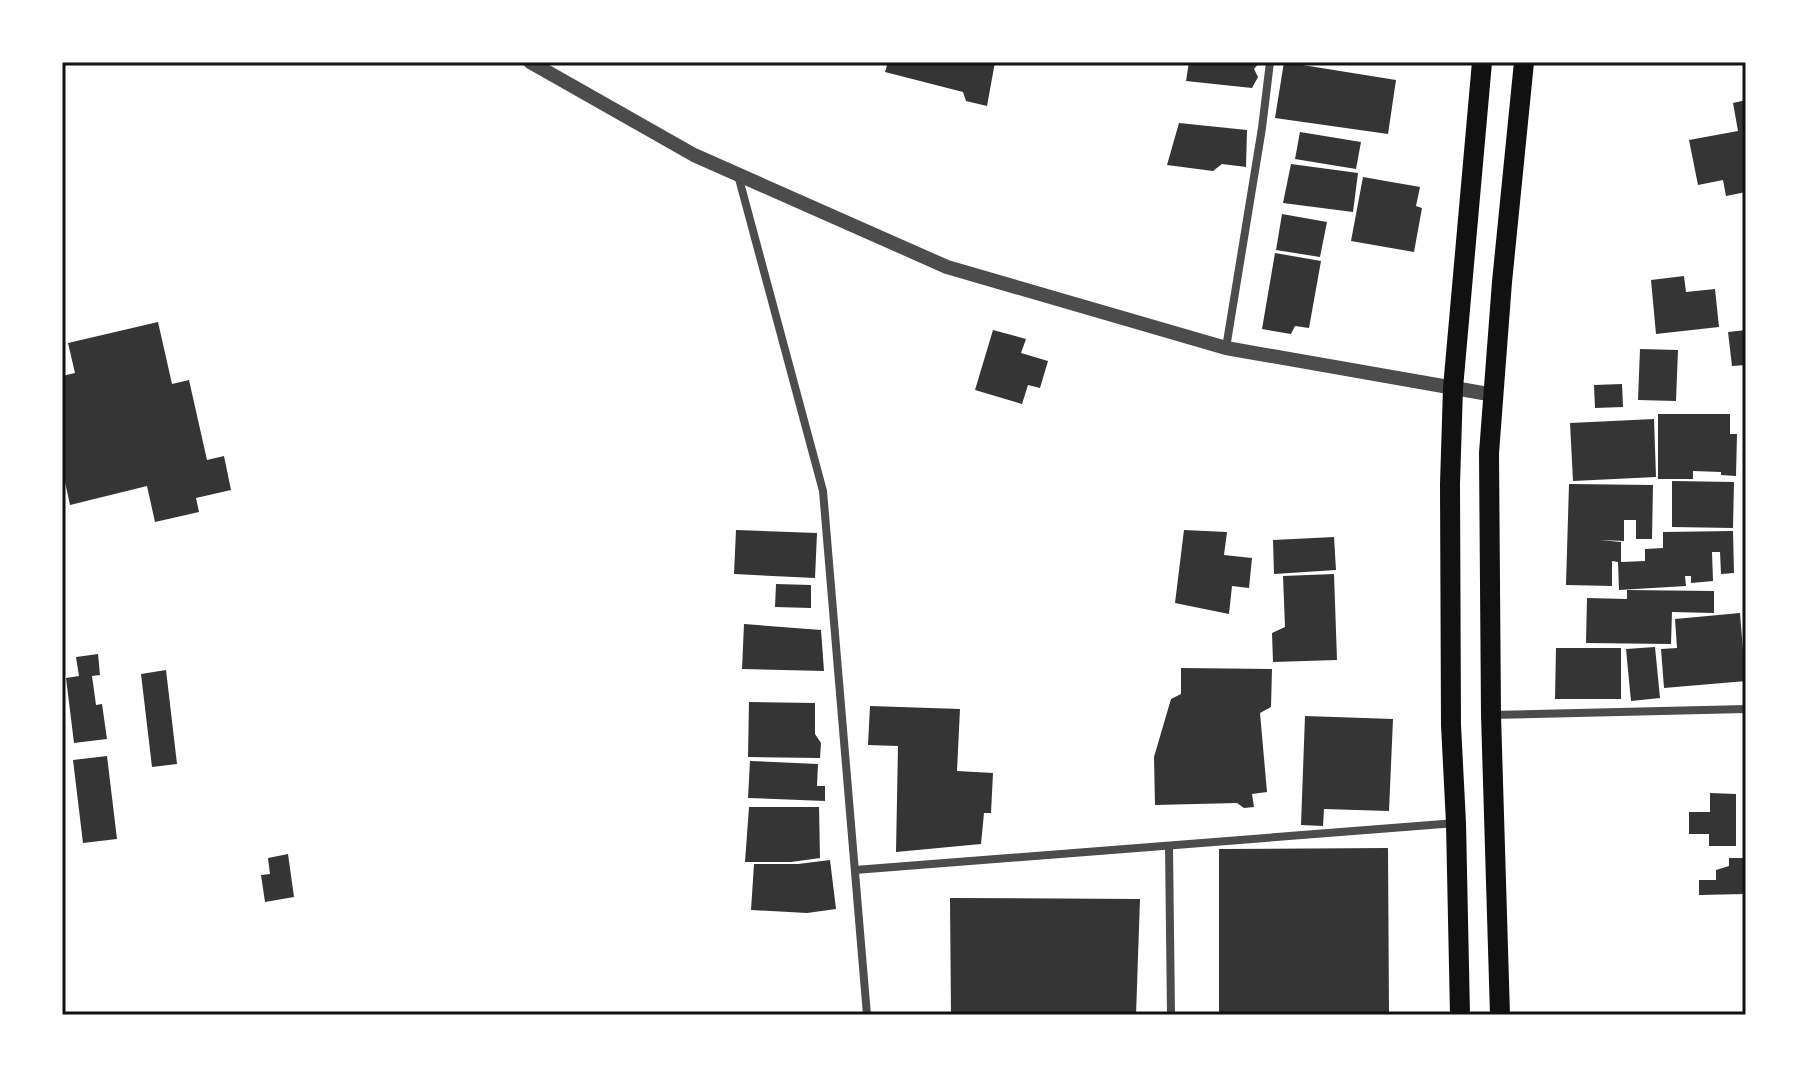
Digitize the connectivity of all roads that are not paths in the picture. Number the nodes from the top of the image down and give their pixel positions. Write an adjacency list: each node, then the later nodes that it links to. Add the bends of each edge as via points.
1 (530, 62): 5 (street, via 694,155)
2 (1270, 62): 6 (street)
3 (1482, 62): 7 (main road)
4 (1524, 62): 8 (main road)
5 (738, 174): 6 (street, via 947,267); 13 (street, via 823,491)
6 (1226, 348): 7 (street)
7 (1453, 388): 8 (street); 11 (main road, via 1451,725)
8 (1494, 395): 10 (main road, via 1489,453)
9 (1746, 709): 10 (street)
10 (1491, 715): 17 (main road)
11 (1456, 823): 12 (street); 16 (main road)
12 (1169, 846): 13 (street); 15 (street)
13 (855, 870): 14 (street)
14 (867, 1015)
15 (1171, 1015)
16 (1460, 1015)
17 (1500, 1015)

